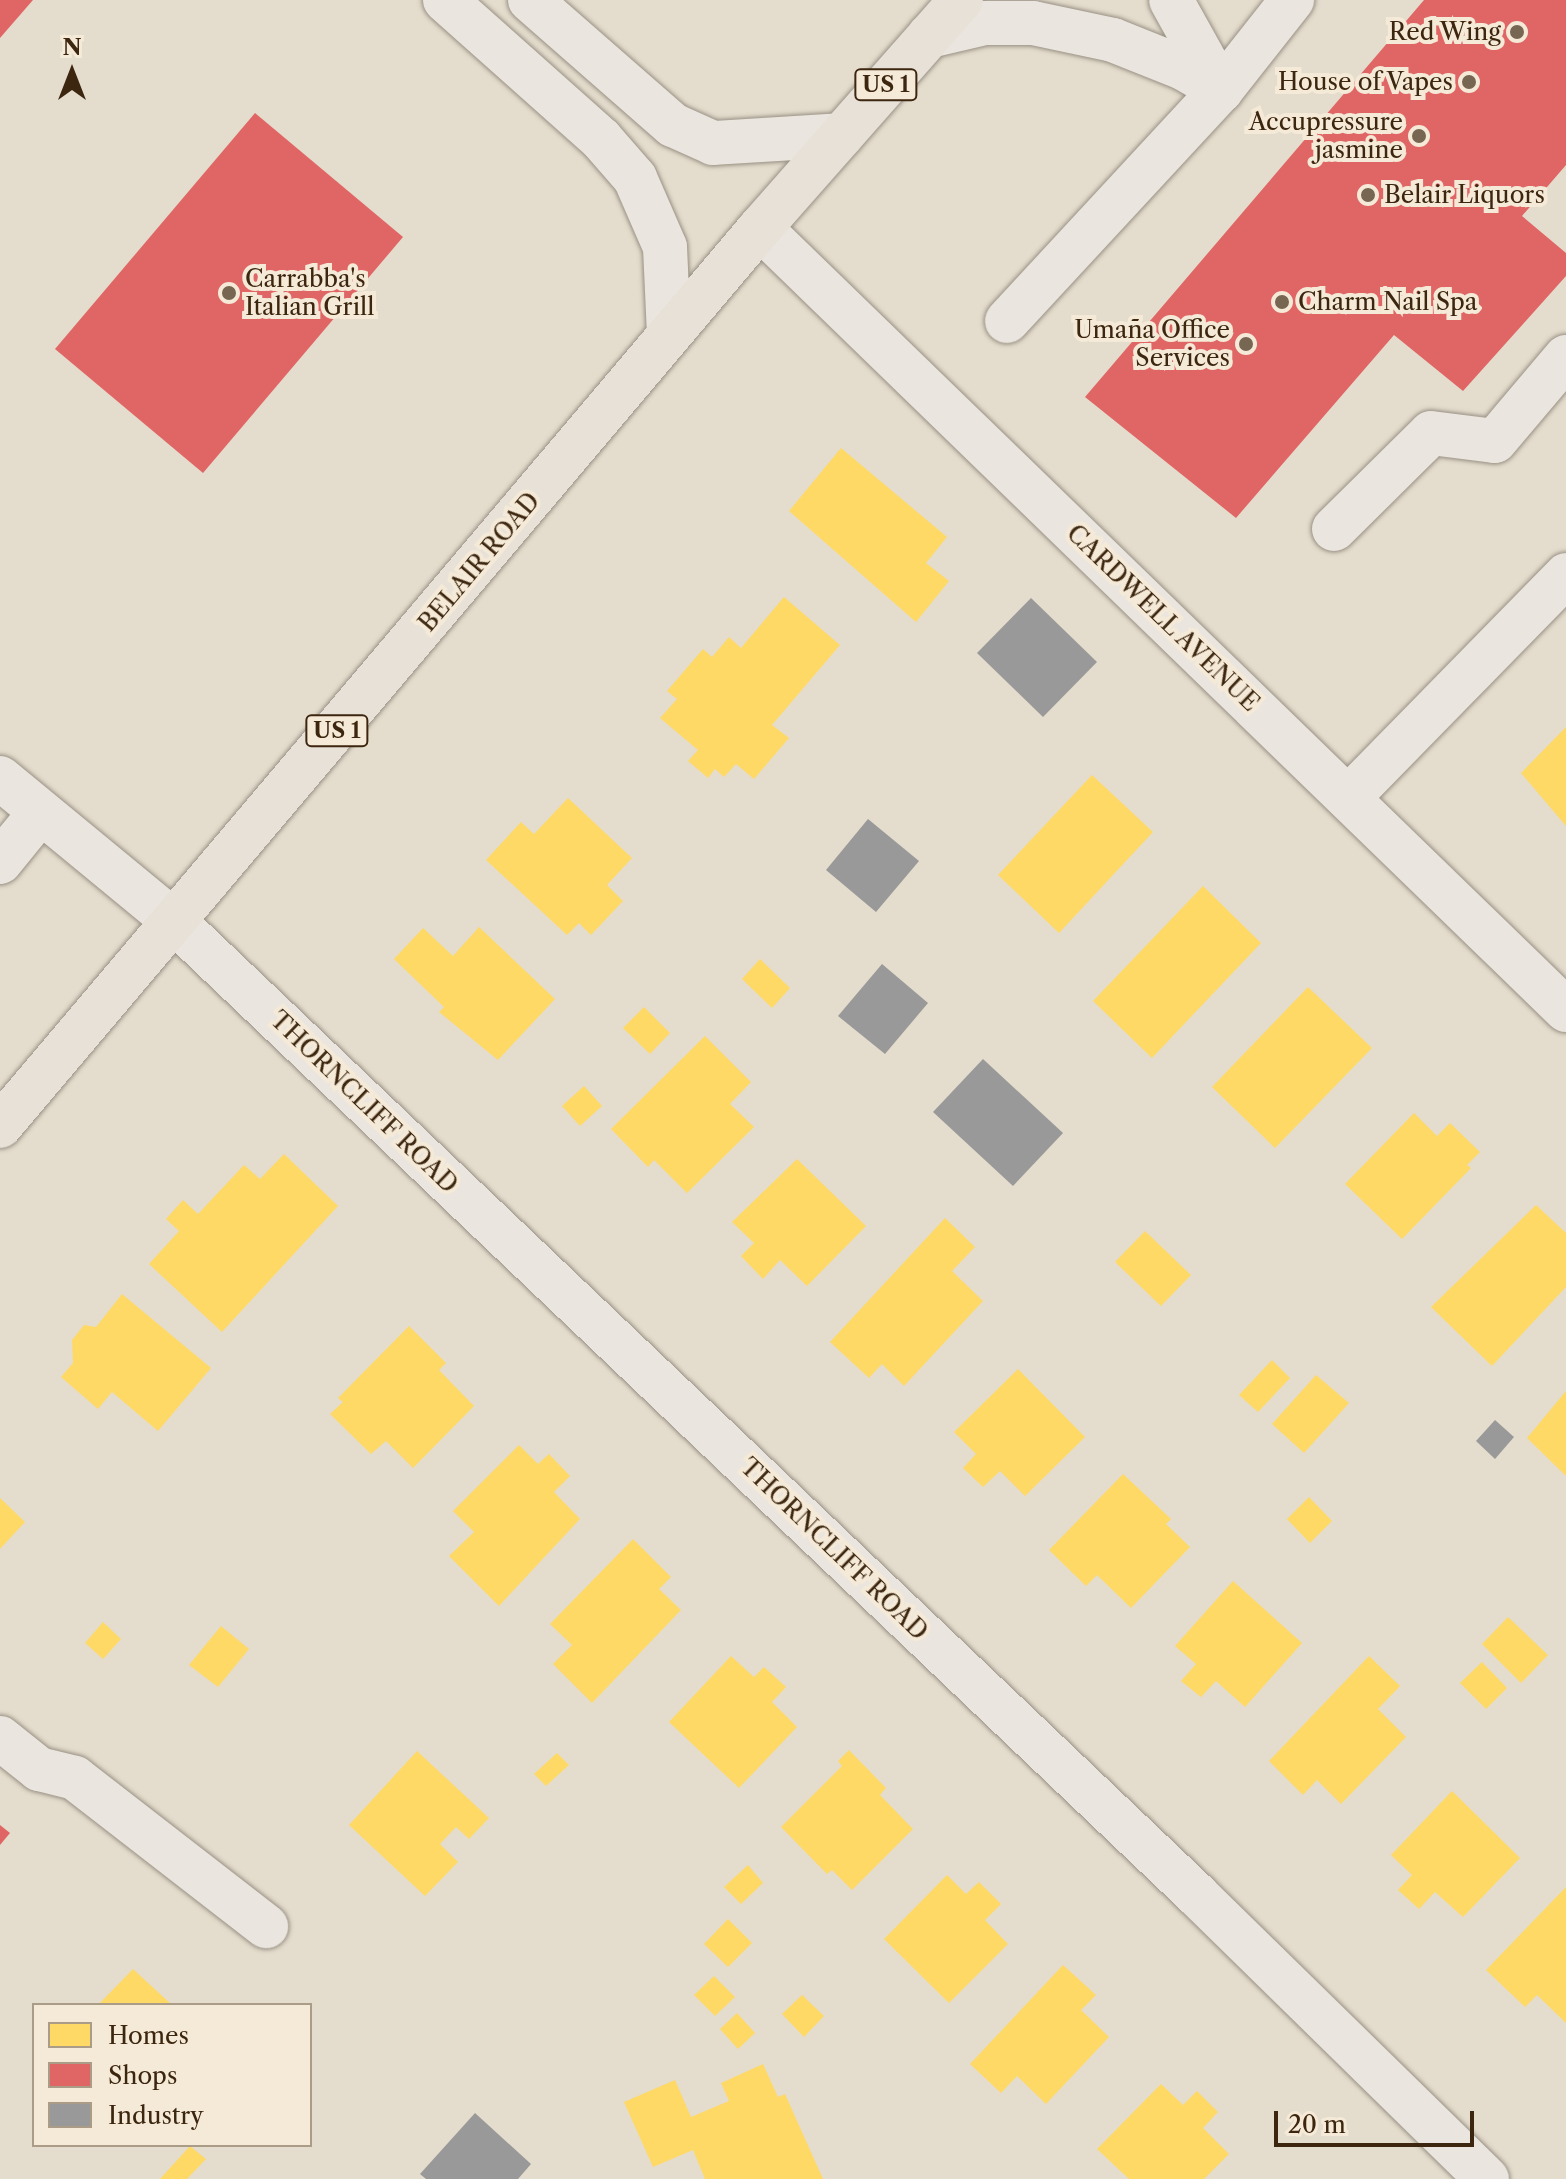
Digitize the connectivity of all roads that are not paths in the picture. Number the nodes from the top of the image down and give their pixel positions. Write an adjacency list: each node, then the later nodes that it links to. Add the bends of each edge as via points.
1 (445, 0): 11 (street, via 601,139 635,178 665,247)
2 (530, 0): 8 (street, via 673,125 713,143)
3 (961, 0): 6 (main road, BELAIR ROAD / US 1)
4 (1171, 0): 7 (street)
5 (1292, 0): 7 (street)
6 (929, 36): 7 (street, via 985,23 1033,23 1113,40); 8 (main road, BELAIR ROAD / US 1)
7 (1221, 90): 10 (street)
8 (842, 135): 9 (main road, BELAIR ROAD / US 1)
9 (760, 228): 11 (main road, BELAIR ROAD / US 1); 16 (street, CARDWELL AVENUE)
10 (1007, 321)
11 (669, 334): 19 (main road, BELAIR ROAD / US 1)
12 (1558, 384): 13 (street, via 1495,441 1431,433)
13 (1334, 529)
14 (1566, 575): 16 (street)
15 (0, 778): 17 (street, THORNCLIFF ROAD)
16 (1348, 798): 20 (street, CARDWELL AVENUE)
17 (40, 813): 18 (street); 19 (street, THORNCLIFF ROAD)
18 (0, 862)
19 (176, 923): 21 (main road, BELAIR ROAD / US 1); 24 (street, THORNCLIFF ROAD, via 1197,1895)
20 (1566, 1010)
21 (0, 1126)
22 (0, 1738): 23 (street, via 39,1769 75,1778)
23 (266, 1926)
24 (1487, 2179)

